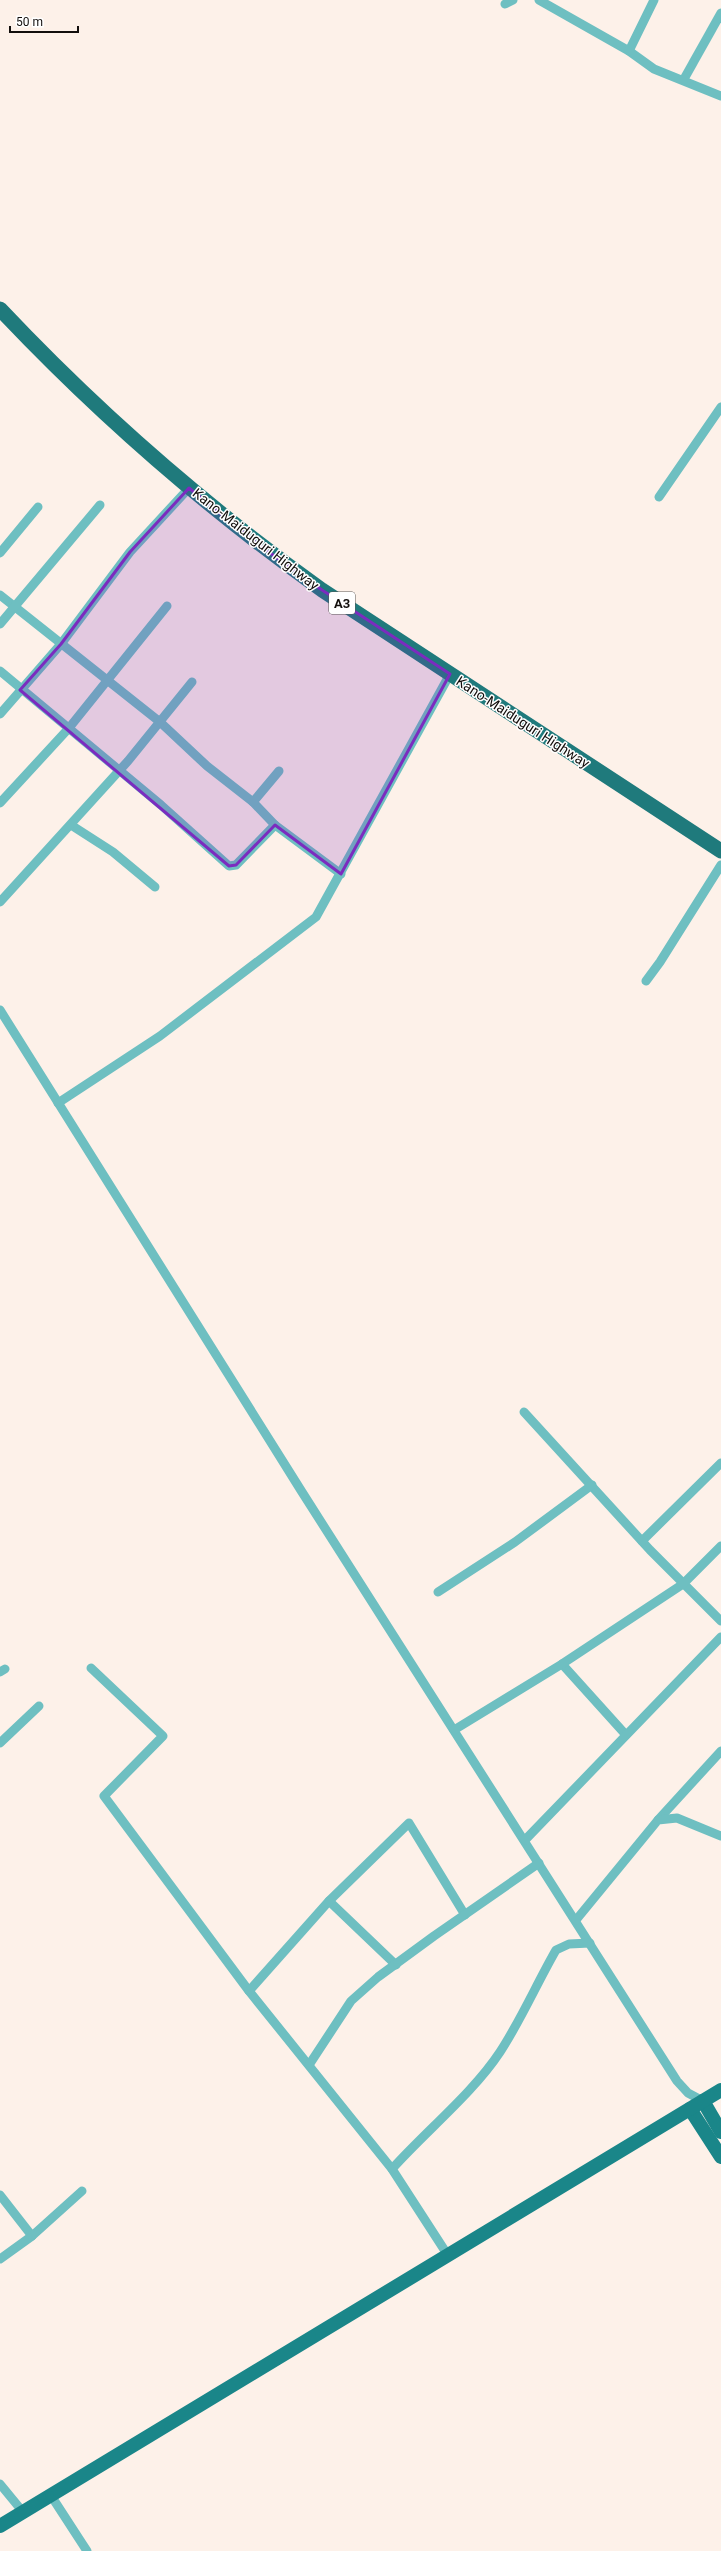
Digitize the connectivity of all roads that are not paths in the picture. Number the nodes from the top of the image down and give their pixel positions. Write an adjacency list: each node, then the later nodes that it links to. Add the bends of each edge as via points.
1 (539, 0): 4 (street)
2 (654, 0): 4 (street)
3 (721, 13): 5 (street)
4 (628, 51): 5 (street, via 654,69)
5 (684, 80): 6 (street, via 690,85)
6 (721, 96)
7 (0, 310): 9 (highway, Kano-Maiduguri Highway / A3, via 76,386)
8 (721, 407): 10 (street)
9 (189, 488): 18 (street, via 130,552); 20 (highway, Kano-Maiduguri Highway / A3, via 259,545 322,590)
10 (659, 497)
11 (100, 505): 16 (street)
12 (38, 507): 13 (street)
13 (0, 554)
14 (0, 595): 16 (street)
15 (167, 606): 21 (street)
16 (15, 607): 17 (street); 18 (street)
17 (0, 624)
18 (61, 644): 21 (street); 23 (street)
19 (0, 671): 23 (street)
20 (450, 674): 33 (highway, Kano-Maiduguri Highway / A3); 35 (street)
21 (108, 681): 25 (street); 26 (street)
22 (192, 682): 25 (street)
23 (20, 690): 24 (street); 26 (street)
24 (0, 714)
25 (160, 722): 27 (street); 29 (street, via 206,766)
26 (69, 728): 27 (street); 30 (street)
27 (118, 770): 31 (street); 32 (street, via 229,866 236,865)
28 (279, 771): 29 (street)
29 (253, 802): 32 (street)
30 (0, 803)
31 (71, 825): 36 (street, via 113,852); 37 (street)
32 (275, 825): 35 (street)
33 (721, 851)
34 (721, 865): 38 (street)
35 (341, 874): 40 (street, via 316,917 160,1036)
36 (155, 887)
37 (0, 902)
38 (646, 981)
39 (0, 1010): 40 (street)
40 (58, 1104): 53 (street)
41 (524, 1412): 43 (street)
42 (721, 1463): 44 (street)
43 (592, 1485): 44 (street); 47 (street, via 515,1542)
44 (642, 1541): 46 (street)
45 (721, 1546): 46 (street)
46 (683, 1584): 48 (street); 50 (street)
47 (438, 1592)
48 (721, 1621)
49 (721, 1637): 54 (street)
50 (562, 1664): 53 (street); 54 (street)
51 (91, 1668): 66 (street, via 163,1736 104,1796)
52 (40, 1706): 55 (street)
53 (454, 1730): 59 (street)
54 (626, 1735): 59 (street)
55 (0, 1743)
56 (721, 1751): 57 (street)
57 (658, 1820): 58 (street, via 677,1818); 63 (street)
58 (721, 1836)
59 (525, 1840): 60 (street)
60 (539, 1863): 62 (street); 63 (street)
61 (329, 1901): 62 (street, via 409,1823); 65 (street); 66 (street)
62 (465, 1915): 65 (street)
63 (576, 1920): 64 (street)
64 (590, 1943): 69 (street, via 677,2081 688,2092); 73 (street, via 569,1944 556,1950 500,2052 477,2080)
65 (396, 1965): 67 (street, via 351,2001)
66 (249, 1992): 67 (street)
67 (308, 2066): 73 (street)
68 (721, 2090): 69 (main road)
69 (703, 2101): 70 (main road); 71 (main road)
70 (690, 2109): 72 (main road); 77 (main road)
71 (721, 2132)
72 (721, 2157)
73 (392, 2169): 77 (street)
74 (82, 2191): 76 (street)
75 (0, 2195): 76 (street)
76 (32, 2236): 78 (street)
77 (447, 2254): 80 (main road)
78 (0, 2259)
79 (0, 2484): 81 (street)
80 (50, 2494): 81 (main road); 83 (street)
81 (23, 2512): 82 (main road)
82 (0, 2526)
83 (87, 2551)

